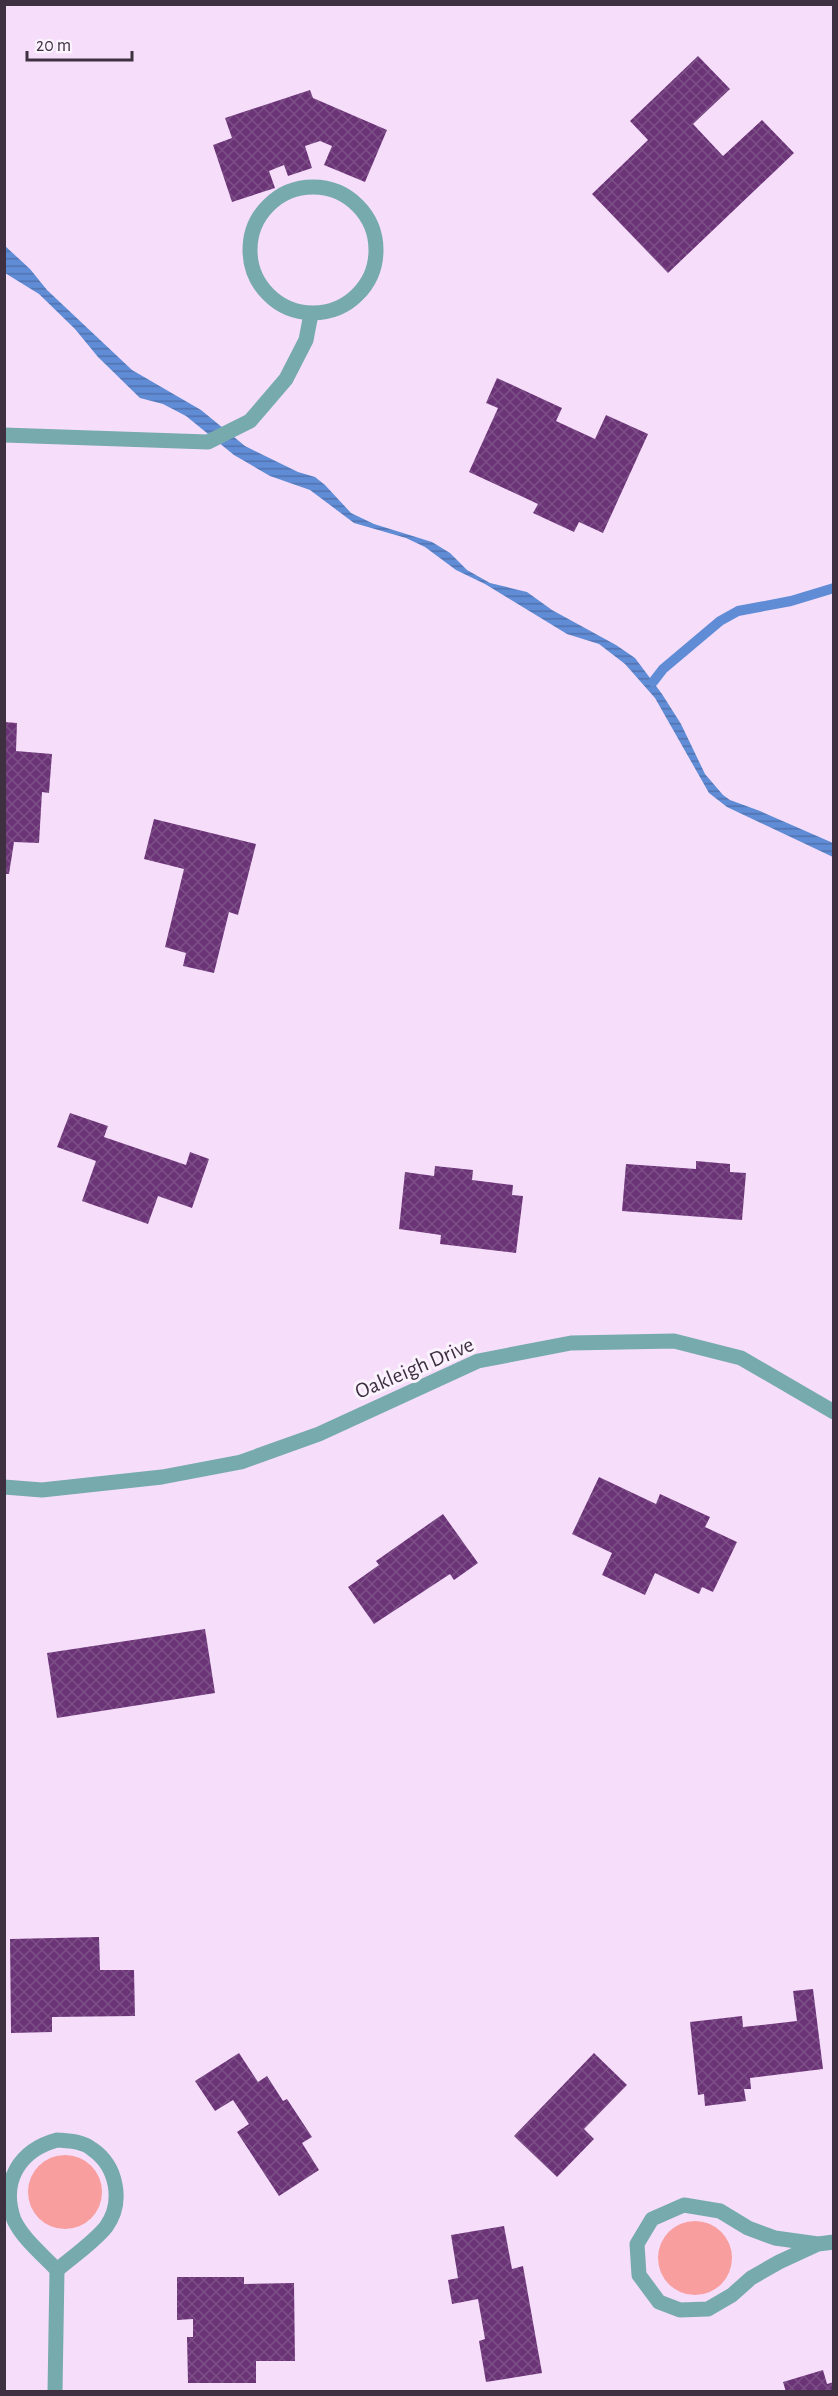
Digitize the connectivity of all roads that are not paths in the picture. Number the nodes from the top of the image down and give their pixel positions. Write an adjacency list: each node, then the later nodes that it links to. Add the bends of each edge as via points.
1 (311, 314): 1 (street, via 352,301 375,266 377,244 371,223 359,206 342,193 322,187 301,187 281,194 265,207 254,224 249,244 251,266 259,284 273,300 291,310); 2 (street, via 306,340 286,380 250,421 208,442)
2 (4, 435)
3 (834, 1412): 4 (street, Oakleigh Drive, via 741,1358 674,1341 571,1343 478,1361 319,1434 241,1462 162,1477 42,1490)
4 (4, 1487)
5 (826, 2243): 5 (street, via 775,2238 720,2211 684,2205 652,2219 638,2244 639,2275 658,2302 680,2310 708,2308 779,2262)
6 (57, 2270): 6 (street, via 14,2220 7,2185 24,2154 57,2140 75,2141 105,2160 114,2176 114,2212 105,2228); 7 (street)
7 (54, 2391)

